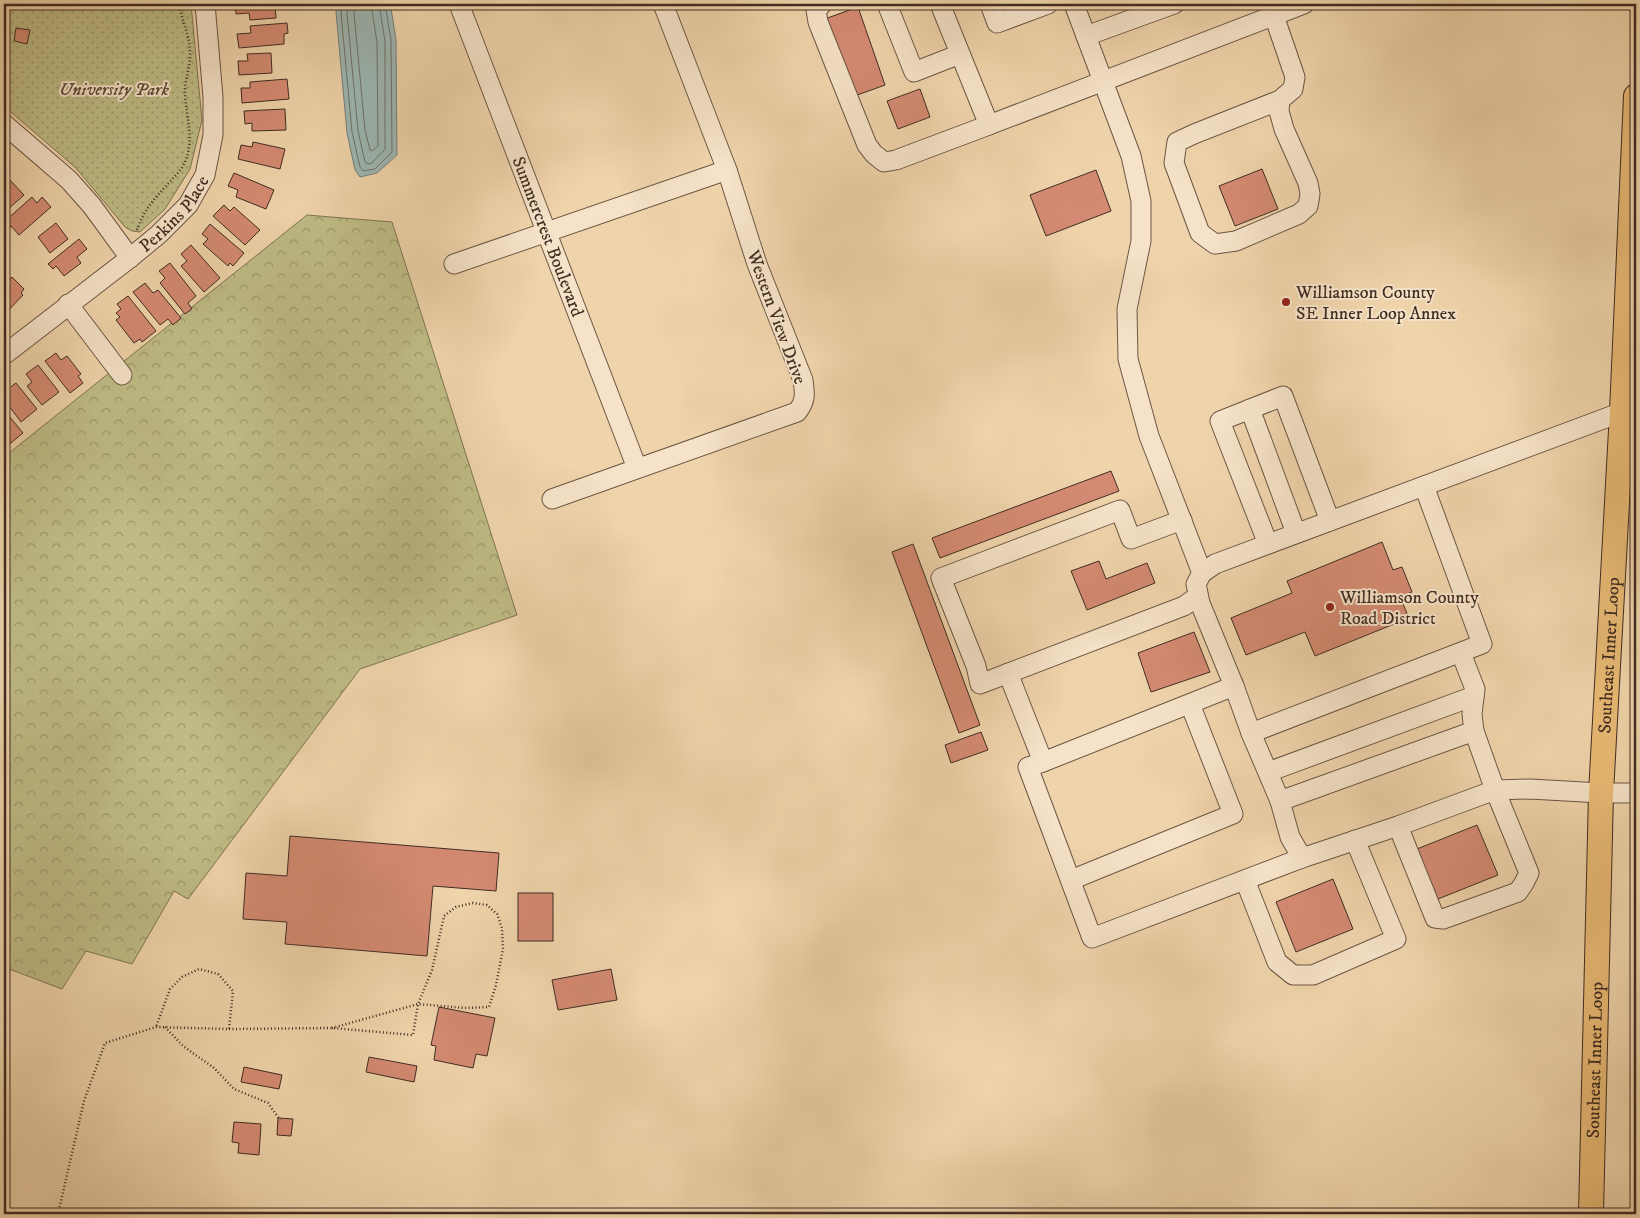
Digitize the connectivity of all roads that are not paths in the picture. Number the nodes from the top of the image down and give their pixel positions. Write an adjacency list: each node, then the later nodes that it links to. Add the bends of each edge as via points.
1 (205, 4): 22 (street, Perkins Place, via 214,135 205,175 188,205 160,234)
2 (459, 4): 21 (street, Summercrest Boulevard)
3 (663, 4): 20 (street, Western View Drive)
4 (822, 4): 18 (street, via 816,10 818,22 867,145 884,162)
5 (887, 4): 14 (street, via 914,72)
6 (940, 4): 14 (street)
7 (990, 4): 8 (street, via 997,23)
8 (1048, 4)
9 (1074, 4): 13 (street)
10 (1174, 4): 13 (street)
11 (1304, 4): 12 (street)
12 (1272, 10): 15 (street); 17 (street, via 1295,77 1292,89)
13 (1086, 36): 15 (street)
14 (960, 54): 18 (street)
15 (1103, 81): 18 (street); 32 (street, via 1131,156 1142,201 1141,241 1127,310 1128,359 1149,436)
16 (1636, 96): 28 (main road, Southeast Inner Loop)
17 (1280, 100): 17 (street, via 1284,129 1308,183 1308,206 1299,214 1236,241 1215,244 1200,234 1174,163 1177,142)
18 (997, 122)
19 (4, 124): 22 (street, via 69,180)
20 (727, 170): 21 (street); 29 (street, Western View Drive, via 757,264 803,380 806,396 797,412)
21 (547, 232): 23 (street); 29 (street, Summercrest Boulevard)
22 (130, 258): 24 (street, Perkins Place)
23 (454, 264)
24 (68, 304): 25 (street, Perkins Place); 26 (street)
25 (4, 355)
26 (122, 375)
27 (1250, 409): 33 (street, via 1283,396); 34 (street); 35 (street, via 1220,421)
28 (1622, 412): 30 (street); 49 (main road, Southeast Inner Loop)
29 (637, 468): 31 (street, Western View Drive)
30 (1424, 486): 33 (street); 38 (street, via 1482,644)
31 (552, 499)
32 (1182, 520): 36 (street); 39 (street, via 1131,539 1120,510 941,578 980,684)
33 (1330, 521): 34 (street)
34 (1296, 533): 35 (street)
35 (1268, 544): 36 (street)
36 (1202, 572): 37 (street, via 1196,584)
37 (1198, 596): 39 (street, via 1184,606); 40 (street)
38 (1461, 653): 41 (street, via 1475,689); 44 (street)
39 (1008, 673): 45 (street)
40 (1234, 686): 42 (street); 44 (street)
41 (1474, 696): 43 (street); 46 (street)
42 (1190, 704): 45 (street); 54 (street, via 1233,814)
43 (1474, 731): 47 (street); 50 (street)
44 (1251, 732): 46 (street)
45 (1043, 762): 54 (street, via 1028,767)
46 (1268, 772): 50 (street)
47 (1494, 790): 49 (street); 51 (street); 51 (street, via 1529,873 1518,892 1443,919 1435,918)
48 (1636, 792): 49 (street)
49 (1601, 793): 56 (main road, Southeast Inner Loop)
50 (1280, 801): 53 (street, via 1290,837)
51 (1398, 826): 52 (street)
52 (1355, 840): 53 (street); 55 (street, via 1396,939 1313,975 1293,975 1277,962)
53 (1302, 858): 55 (street)
54 (1071, 880): 55 (street, via 1092,938)
55 (1245, 880)
56 (1591, 1214)

